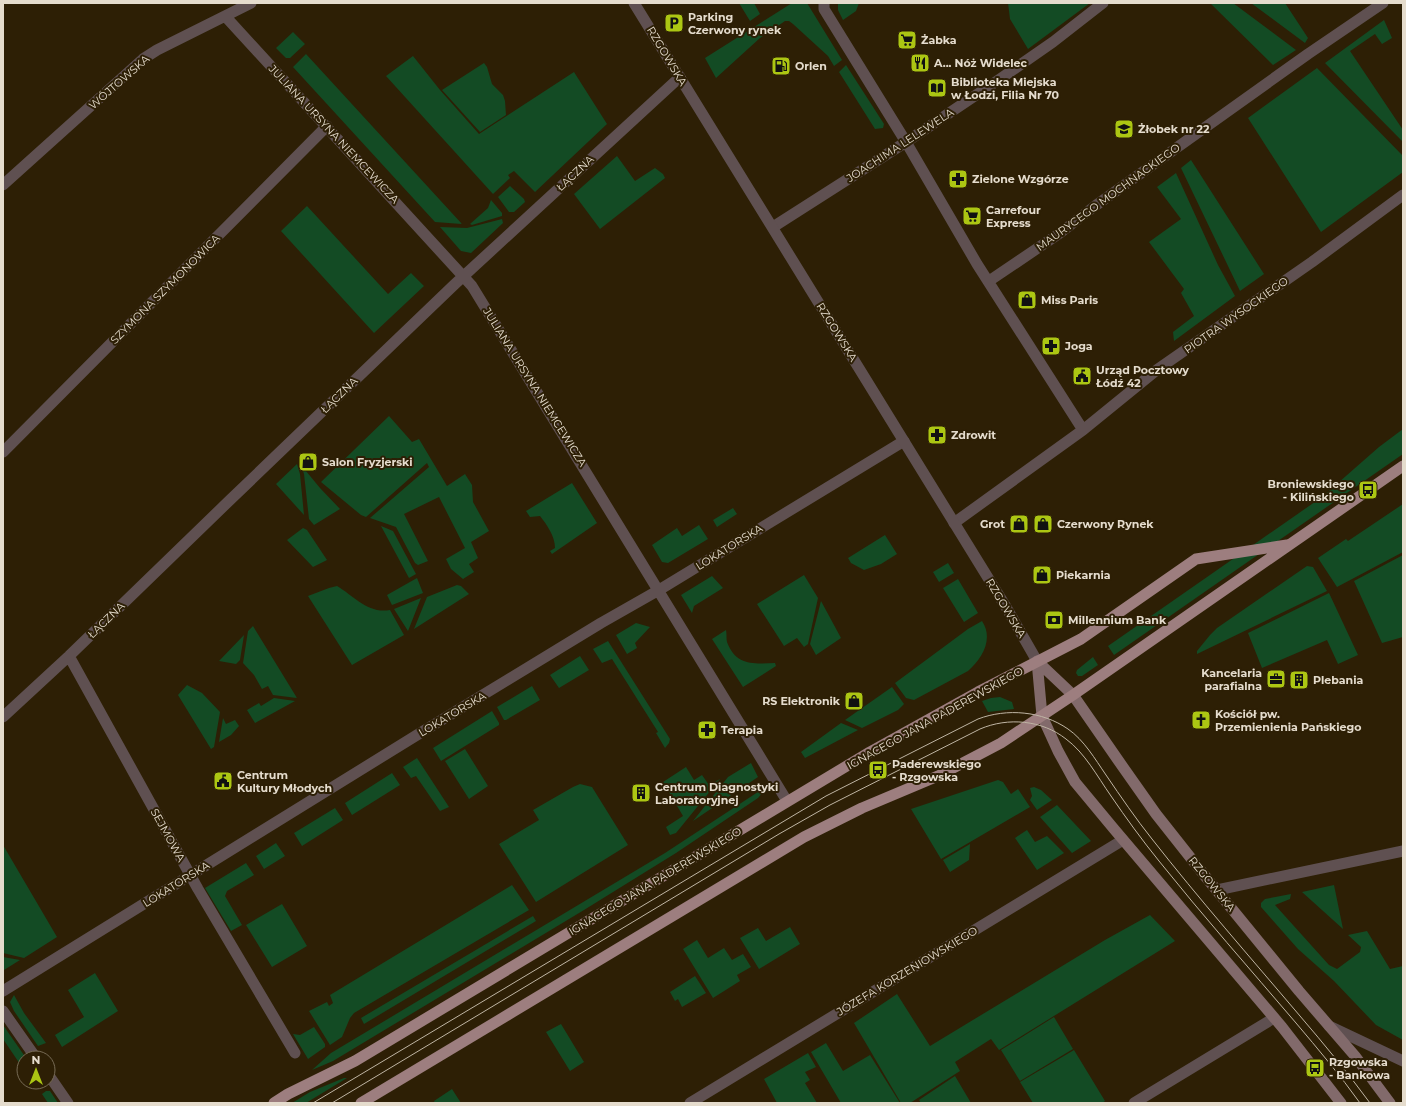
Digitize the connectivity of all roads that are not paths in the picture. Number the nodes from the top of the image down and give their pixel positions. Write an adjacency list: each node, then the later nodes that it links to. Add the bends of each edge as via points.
1 (251, 3): 6 (street, WÓJTOWSKA)
2 (634, 3): 7 (street, RZGOWSKA)
3 (824, 3): 9 (street, via 824,9)
4 (1103, 3): 9 (street, JOACHIMA LELEWELA, via 998,81)
5 (1384, 3): 14 (street, MAURYCEGO MOCHNACKIEGO, via 1295,63 1060,233)
6 (225, 16): 8 (street, JULIANA URSYNA NIEMCEWICZA); 10 (street, WÓJTOWSKA, via 143,59)
7 (680, 77): 12 (street, RZGOWSKA); 13 (street, ŁĄCZNA)
8 (327, 126): 13 (street, JULIANA URSYNA NIEMCEWICZA); 17 (street, SZYMONA SZYMONOWICA)
9 (906, 142): 12 (street, JOACHIMA LELEWELA); 14 (street)
10 (3, 185)
11 (1403, 195): 15 (street, PIOTRA WYSOCKIEGO, via 1158,369)
12 (773, 227): 16 (street, RZGOWSKA)
13 (464, 276): 21 (street, JULIANA URSYNA NIEMCEWICZA); 22 (street, ŁĄCZNA)
14 (989, 281): 15 (street)
15 (1083, 430): 19 (street, PIOTRA WYSOCKIEGO)
16 (904, 441): 19 (street, RZGOWSKA); 21 (street, LOKATORSKA)
17 (3, 452)
18 (1403, 466): 20 (main road)
19 (954, 523): 23 (street, RZGOWSKA)
20 (1289, 545): 23 (main road, IGNACEGO JANA PADEREWSKIEGO, via 1196,559 1085,636); 24 (main road)
21 (659, 590): 27 (street, JULIANA URSYNA NIEMCEWICZA); 30 (street, LOKATORSKA, via 417,735)
22 (69, 656): 26 (street, ŁĄCZNA); 30 (street, SEJMOWA)
23 (1037, 661): 24 (main road, RZGOWSKA); 25 (main road, RZGOWSKA); 27 (main road, IGNACEGO JANA PADEREWSKIEGO, via 870,752)
24 (1073, 695): 25 (main road); 31 (main road, RZGOWSKA, via 1156,814)
25 (1042, 716): 28 (main road, RZGOWSKA, via 1075,782); 42 (main road, via 993,747 938,776 862,808 804,837)
26 (3, 718)
27 (787, 801): 41 (main road, IGNACEGO JANA PADEREWSKIEGO, via 355,1061)
28 (1123, 840): 34 (main road, RZGOWSKA); 43 (street, JÓZEFA KORZENIOWSKIEGO)
29 (1403, 851): 31 (street)
30 (191, 876): 32 (street, LOKATORSKA); 37 (street, SEJMOWA)
31 (1217, 890): 35 (main road, RZGOWSKA)
32 (3, 991)
33 (3, 1012): 36 (street)
34 (1274, 1018): 44 (street); 45 (main road, RZGOWSKA)
35 (1329, 1026): 38 (street); 46 (main road, RZGOWSKA)
36 (30, 1050)
37 (295, 1053)
38 (1403, 1061)
39 (56, 1086): 40 (street)
40 (68, 1103)
41 (274, 1103)
42 (361, 1103)
43 (690, 1103)
44 (1134, 1103)
45 (1341, 1103)
46 (1390, 1103)

